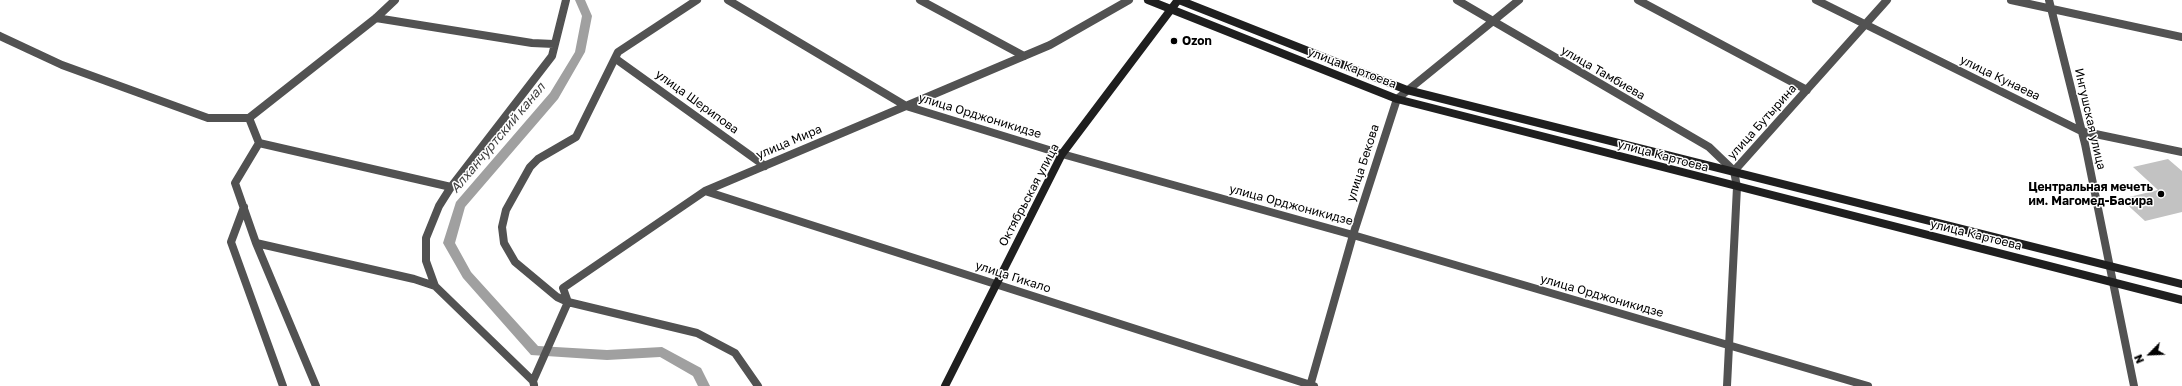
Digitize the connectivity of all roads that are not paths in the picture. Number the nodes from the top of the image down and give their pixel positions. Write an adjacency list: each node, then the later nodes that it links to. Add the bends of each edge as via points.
1 (395, 0): 18 (street)
2 (566, 0): 23 (street)
3 (697, 0): 25 (street, via 624,47)
4 (728, 0): 29 (street, улица Орджоникидзе)
5 (920, 0): 24 (street)
6 (1130, 0): 24 (street, улица Мира, via 1050,45)
7 (1148, 0): 17 (main road, улица Картоева)
8 (1179, 0): 17 (main road, Октябрьская улица); 26 (main road, улица Картоева)
9 (1456, 0): 19 (street, улица Тамбиева)
10 (1519, 0): 19 (street)
11 (1638, 0): 27 (street)
12 (1816, 0): 20 (street, улица Кунаева)
13 (1887, 0): 20 (street, улица Бутырина)
14 (2011, 0): 16 (street)
15 (2049, 0): 16 (street, Ингушская улица)
16 (2051, 10): 22 (street); 31 (street, Ингушская улица)
17 (1172, 11): 28 (main road, улица Картоева); 34 (main road, Октябрьская улица)
18 (376, 18): 23 (street, via 532,43); 30 (street)
19 (1493, 21): 26 (street); 36 (street, улица Тамбиева, via 1709,147)
20 (1866, 25): 27 (street, улица Бутырина); 31 (street, улица Кунаева)
21 (0, 36): 30 (street, via 62,65 208,118)
22 (2182, 37)
23 (554, 44): 37 (street, via 552,56)
24 (1024, 56): 29 (street, улица Мира)
25 (616, 59): 35 (street, улица Шерипова); 49 (street, via 576,137 538,159 521,182 506,210 502,227 504,243 515,262 557,297)
26 (1407, 90): 28 (street); 36 (main road, улица Картоева)
27 (1807, 90): 36 (street, улица Бутырина)
28 (1397, 99): 38 (main road, улица Картоева); 41 (street, улица Бекова)
29 (906, 106): 34 (street, улица Орджоникидзе); 35 (street, улица Мира)
30 (249, 118): 32 (street)
31 (2081, 131): 33 (street, улица Кунаева); 43 (street, Ингушская улица)
32 (259, 143): 37 (street); 40 (street, via 235,183)
33 (2182, 152)
34 (1062, 154): 41 (street, улица Орджоникидзе); 45 (main road, Октябрьская улица)
35 (765, 166): 39 (street, улица Мира)
36 (1734, 171): 38 (street, улица Бутырина); 43 (main road, улица Картоева)
37 (451, 187): 47 (street, via 439,206 426,238 426,261)
38 (1737, 187): 44 (main road, улица Картоева); 50 (street, улица Бутырина)
39 (705, 191): 45 (street, улица Гикало); 49 (street, улица Мира, via 563,288)
40 (244, 207): 42 (street); 52 (street, via 231,242)
41 (1353, 235): 50 (street, улица Орджоникидзе); 56 (street, улица Бекова)
42 (256, 244): 47 (street, via 414,278); 53 (street)
43 (2110, 266): 44 (street, Ингушская улица); 46 (main road, улица Картоева)
44 (2114, 283): 48 (main road, улица Картоева); 59 (street, Ингушская улица)
45 (996, 284): 55 (main road, Октябрьская улица); 56 (street, улица Гикало)
46 (2182, 284)
47 (435, 286): 51 (street)
48 (2182, 300)
49 (568, 302): 51 (street, улица Мира); 54 (street, via 697,333 735,353)
50 (1728, 345): 57 (street, улица Бутырина); 58 (street, улица Орджоникидзе)
51 (533, 384)
52 (283, 386)
53 (316, 386)
54 (758, 386)
55 (945, 386)
56 (1311, 386)
57 (1728, 386)
58 (1868, 386)
59 (2134, 386)

